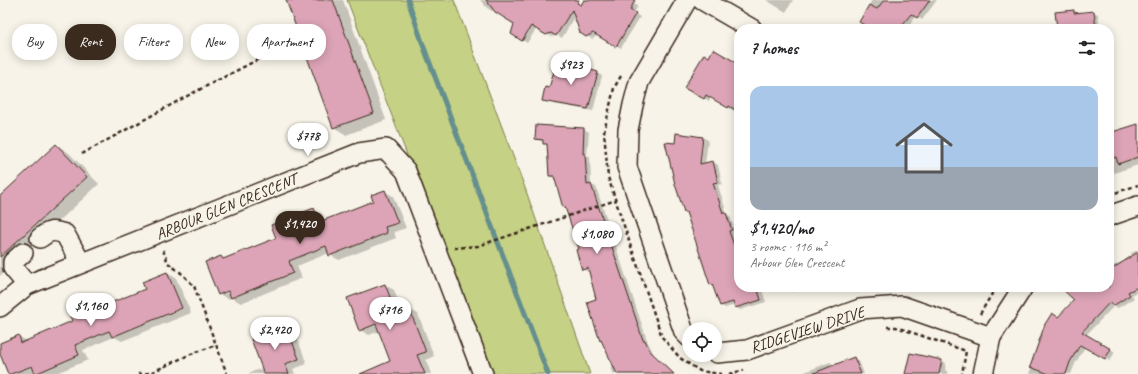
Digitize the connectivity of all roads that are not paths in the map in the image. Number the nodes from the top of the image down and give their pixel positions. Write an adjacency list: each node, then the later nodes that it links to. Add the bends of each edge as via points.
1 (687, 0): 12 (street, via 639,82 628,130 627,167)
2 (702, 0): 3 (street)
3 (743, 24)
4 (1138, 206): 5 (street)
5 (1114, 214)
6 (40, 238): 8 (street, via 55,230 65,234)
7 (23, 253): 9 (street, via 14,262 13,268)
8 (81, 263): 9 (street, ARBOUR GLEN CRESCENT); 15 (street, ARBOUR GLEN CRESCENT, via 359,152 386,149 406,171)
9 (26, 285): 11 (street, ARBOUR GLEN CRESCENT)
10 (1020, 292): 13 (street)
11 (0, 307)
12 (682, 326)
13 (991, 337): 14 (street, RIDGEVIEW DRIVE, via 902,306 895,306 860,309 747,350); 16 (street)
14 (722, 352)
15 (483, 374)
16 (983, 374)

